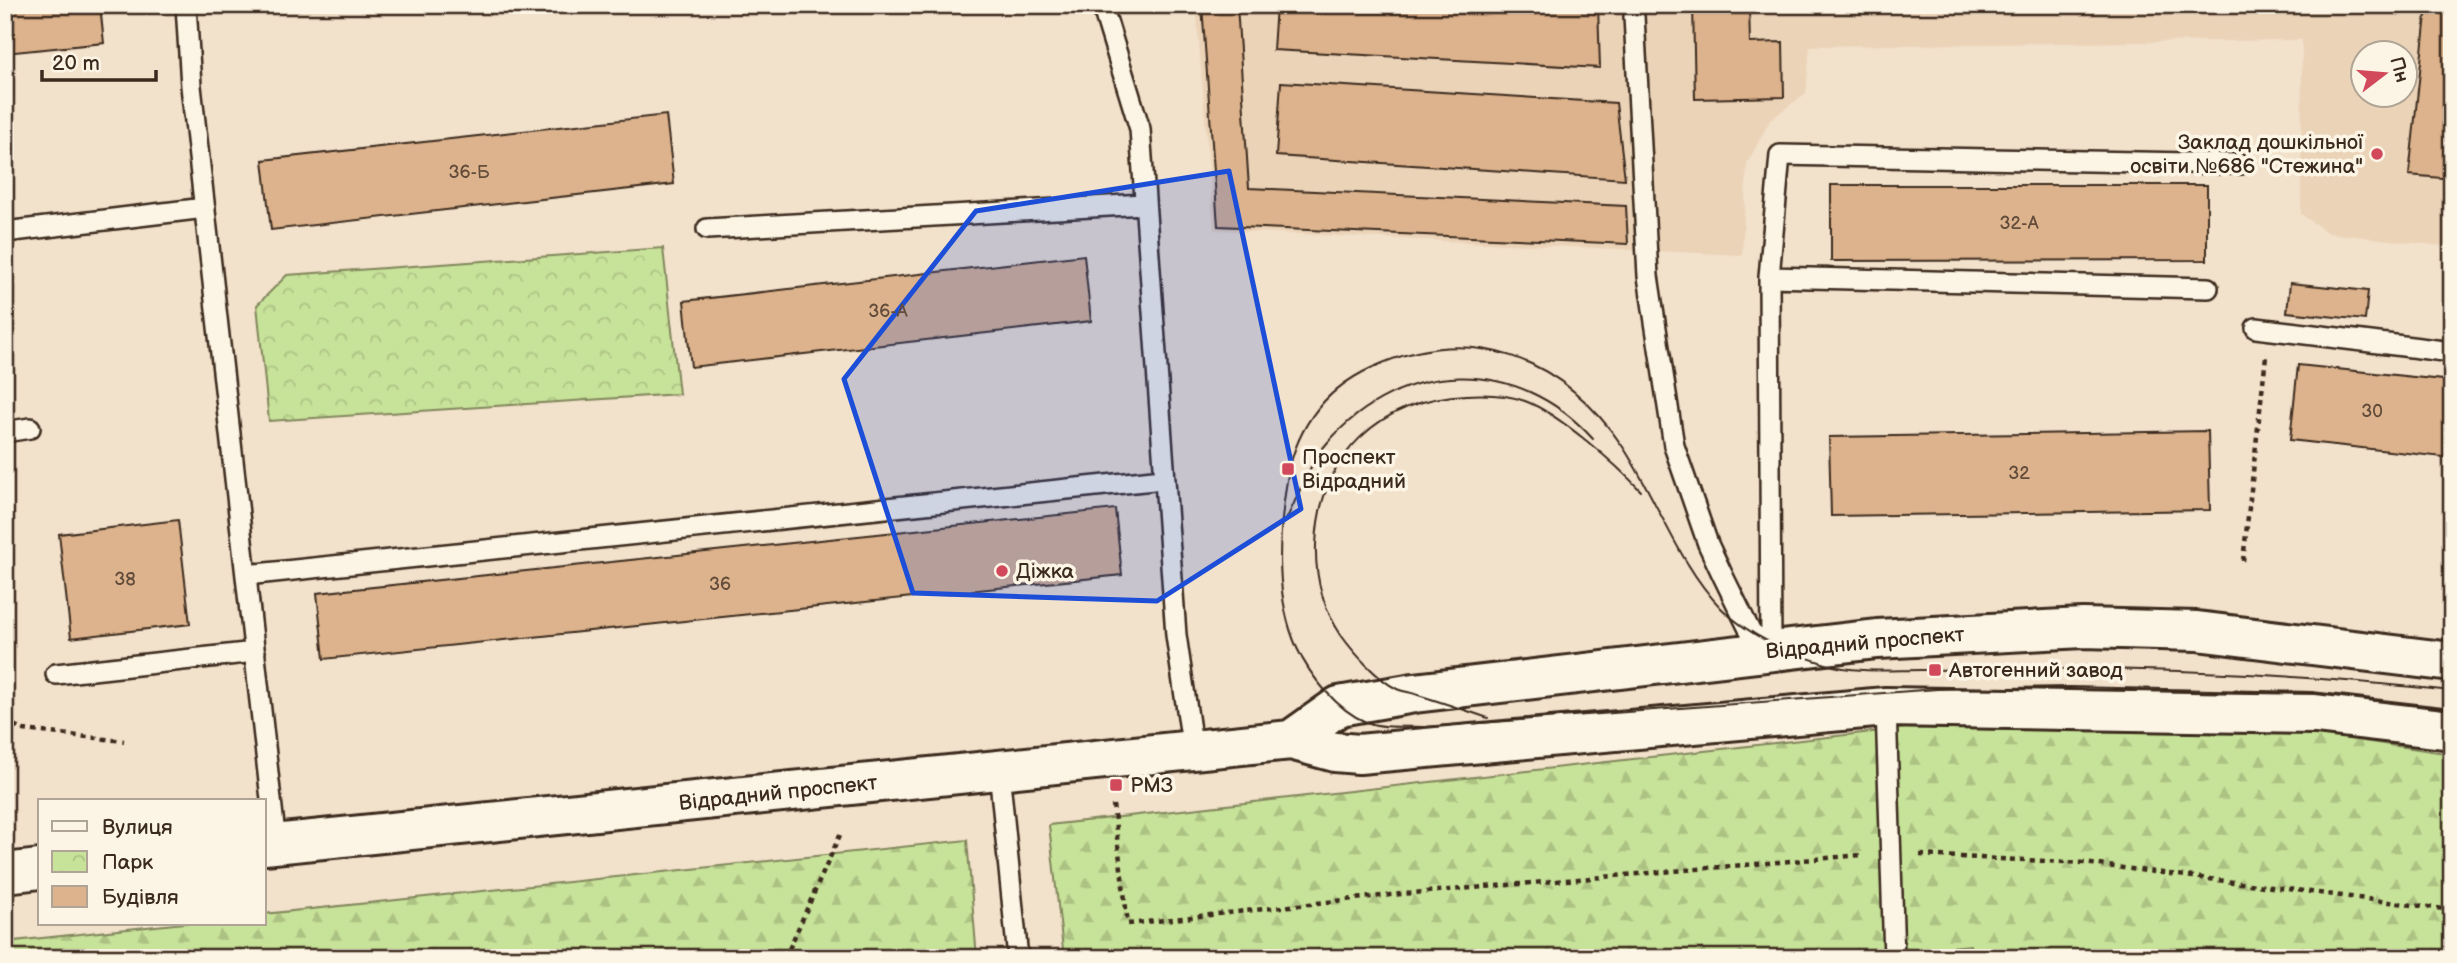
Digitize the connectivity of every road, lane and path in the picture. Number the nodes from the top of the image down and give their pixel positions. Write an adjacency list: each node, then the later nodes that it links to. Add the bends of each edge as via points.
1 (186, 5): 6 (lane)
2 (1102, 5): 5 (lane, via 1140,129)
3 (1634, 16): 18 (lane, via 1648,276 1674,446 1718,565 1751,634)
4 (2240, 164): 9 (lane, via 1780,155)
5 (1144, 204): 7 (lane); 15 (lane)
6 (205, 208): 8 (lane); 17 (lane)
7 (707, 229)
8 (5, 232)
9 (1769, 277): 10 (lane); 18 (lane)
10 (2208, 288)
11 (2263, 329): 12 (lane); 16 (path)
12 (2452, 352)
13 (30, 428): 14 (lane)
14 (5, 432)
15 (1163, 479): 17 (lane); 27 (lane, via 1176,635)
16 (2244, 561)
17 (246, 575): 19 (lane)
18 (1771, 651): 20 (main road, Відрадний проспект, via 1935,635 2083,628 2197,632); 25 (main road, Відрадний проспект, via 1339,706)
19 (255, 652): 21 (lane); 31 (lane)
20 (2452, 662)
21 (56, 674)
22 (1886, 707): 24 (main road, Відрадний проспект, via 2315,714); 25 (main road, Відрадний проспект, via 1359,754); 32 (lane)
23 (5, 721): 26 (path, via 24,730)
24 (2452, 730)
25 (1291, 740): 27 (main road, Відрадний проспект)
26 (124, 741)
27 (1193, 751): 28 (main road, Відрадний проспект)
28 (999, 771): 31 (main road, Відрадний проспект); 37 (lane)
29 (1113, 805): 32 (path, via 1128,924 1390,895)
30 (840, 835): 36 (path)
31 (270, 844)
32 (1891, 854): 35 (path, via 2084,863); 38 (lane)
33 (38, 869): 34 (main road)
34 (5, 873)
35 (2452, 910)
36 (785, 958)
37 (1018, 958)
38 (1894, 958)

